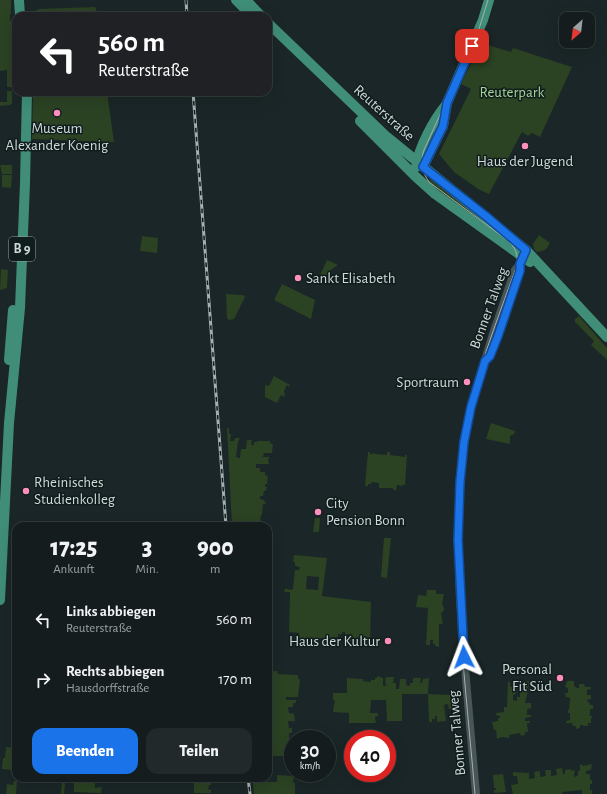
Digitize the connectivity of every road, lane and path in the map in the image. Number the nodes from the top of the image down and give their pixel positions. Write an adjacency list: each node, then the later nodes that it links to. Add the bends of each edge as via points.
1 (19, 0): 6 (main road)
2 (25, 0): 7 (main road)
3 (236, 0): 8 (main road)
4 (246, 0): 9 (main road)
5 (489, 0): 17 (main road, via 484,20 447,103 434,122)
6 (20, 12)
7 (25, 12)
8 (248, 12)
9 (258, 12)
10 (272, 27): 13 (main road, Reuterstraße)
11 (272, 36): 12 (main road, Reuterstraße)
12 (292, 56): 13 (main road); 16 (main road, Reuterstraße)
13 (308, 62): 17 (main road, Reuterstraße)
14 (20, 96): 21 (main road, B 9, via 16,269)
15 (27, 96): 22 (main road, B 9, via 20,308 10,418)
16 (392, 152): 17 (main road); 18 (main road, Reuterstraße)
17 (419, 165): 18 (main road); 19 (main road, Reuterstraße, via 487,217)
18 (415, 176): 19 (main road, Reuterstraße, via 435,194)
19 (523, 257): 20 (main road, Reuterstraße, via 542,266); 23 (street, Bonner Talweg, via 515,270 485,357 466,429 461,466 458,511 461,618)
20 (607, 337)
21 (0, 497)
22 (0, 600)
23 (476, 794)

